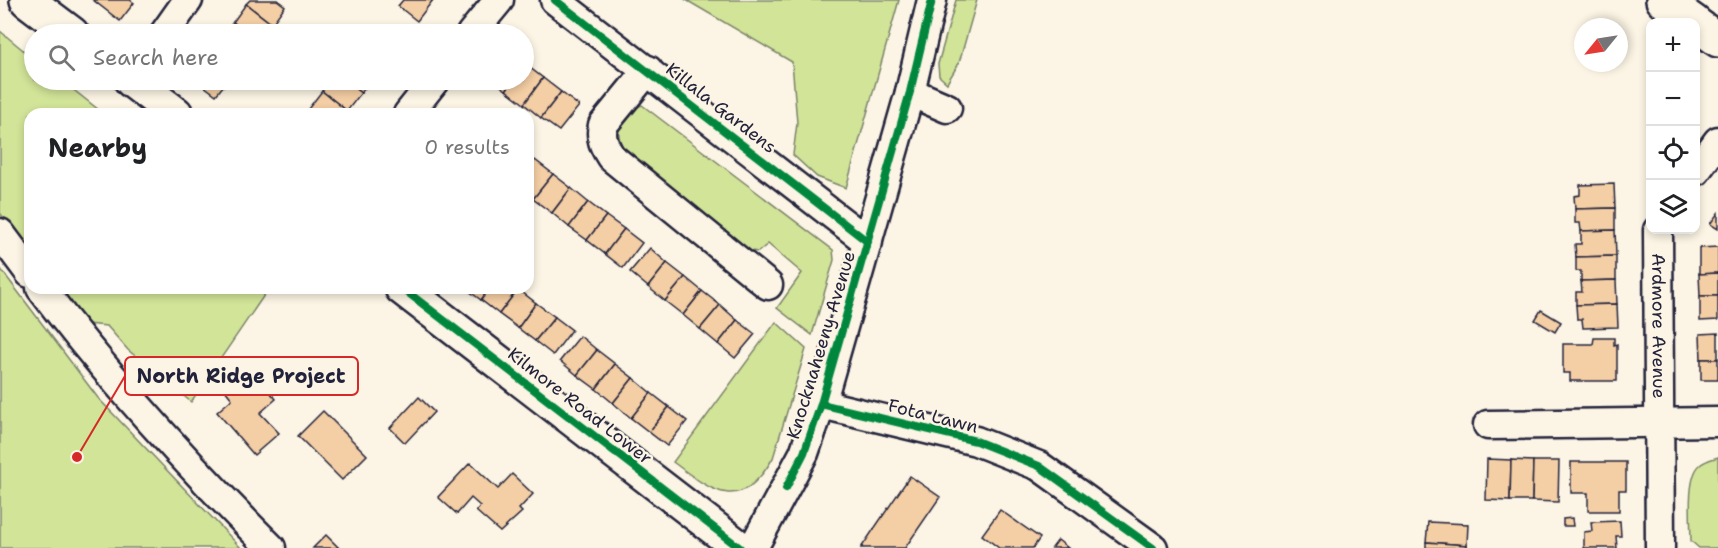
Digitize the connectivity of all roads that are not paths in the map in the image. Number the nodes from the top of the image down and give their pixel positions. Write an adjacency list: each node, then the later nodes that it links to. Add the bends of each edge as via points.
1 (27, 0): 8 (street)
2 (188, 0): 9 (street)
3 (499, 0): 10 (street)
4 (555, 0): 13 (street, Killala Gardens)
5 (932, 0): 16 (street, Knocknaheeny Avenue)
6 (1663, 0): 7 (street)
7 (1688, 18)
8 (59, 24)
9 (171, 24)
10 (479, 24)
11 (1700, 27): 12 (street)
12 (1718, 40)
13 (648, 70): 24 (street, Killala Gardens); 26 (street, Killala Gardens, via 603,125 603,145 611,158)
14 (145, 90): 17 (street)
15 (427, 90): 18 (street)
16 (910, 92): 19 (street); 24 (street, Knocknaheeny Avenue)
17 (168, 108)
18 (413, 108)
19 (947, 108)
20 (1718, 141): 21 (street)
21 (1700, 164)
22 (0, 233): 25 (street)
23 (1658, 234): 31 (street, Ardmore Avenue)
24 (868, 242): 29 (street, Knocknaheeny Avenue)
25 (24, 265)
26 (768, 285)
27 (46, 294): 33 (street, via 93,356)
28 (410, 294): 34 (street, Kilmore Road Lower)
29 (822, 404): 35 (street, Knocknaheeny Avenue, via 804,453); 36 (street, Fota Lawn, via 976,441 1039,466)
30 (1718, 422): 31 (street, Ardmore Avenue)
31 (1660, 424): 32 (street, Ardmore Avenue); 37 (street, Ardmore Avenue)
32 (1488, 425)
33 (271, 548)
34 (740, 548)
35 (753, 548)
36 (1153, 548)
37 (1660, 548)

